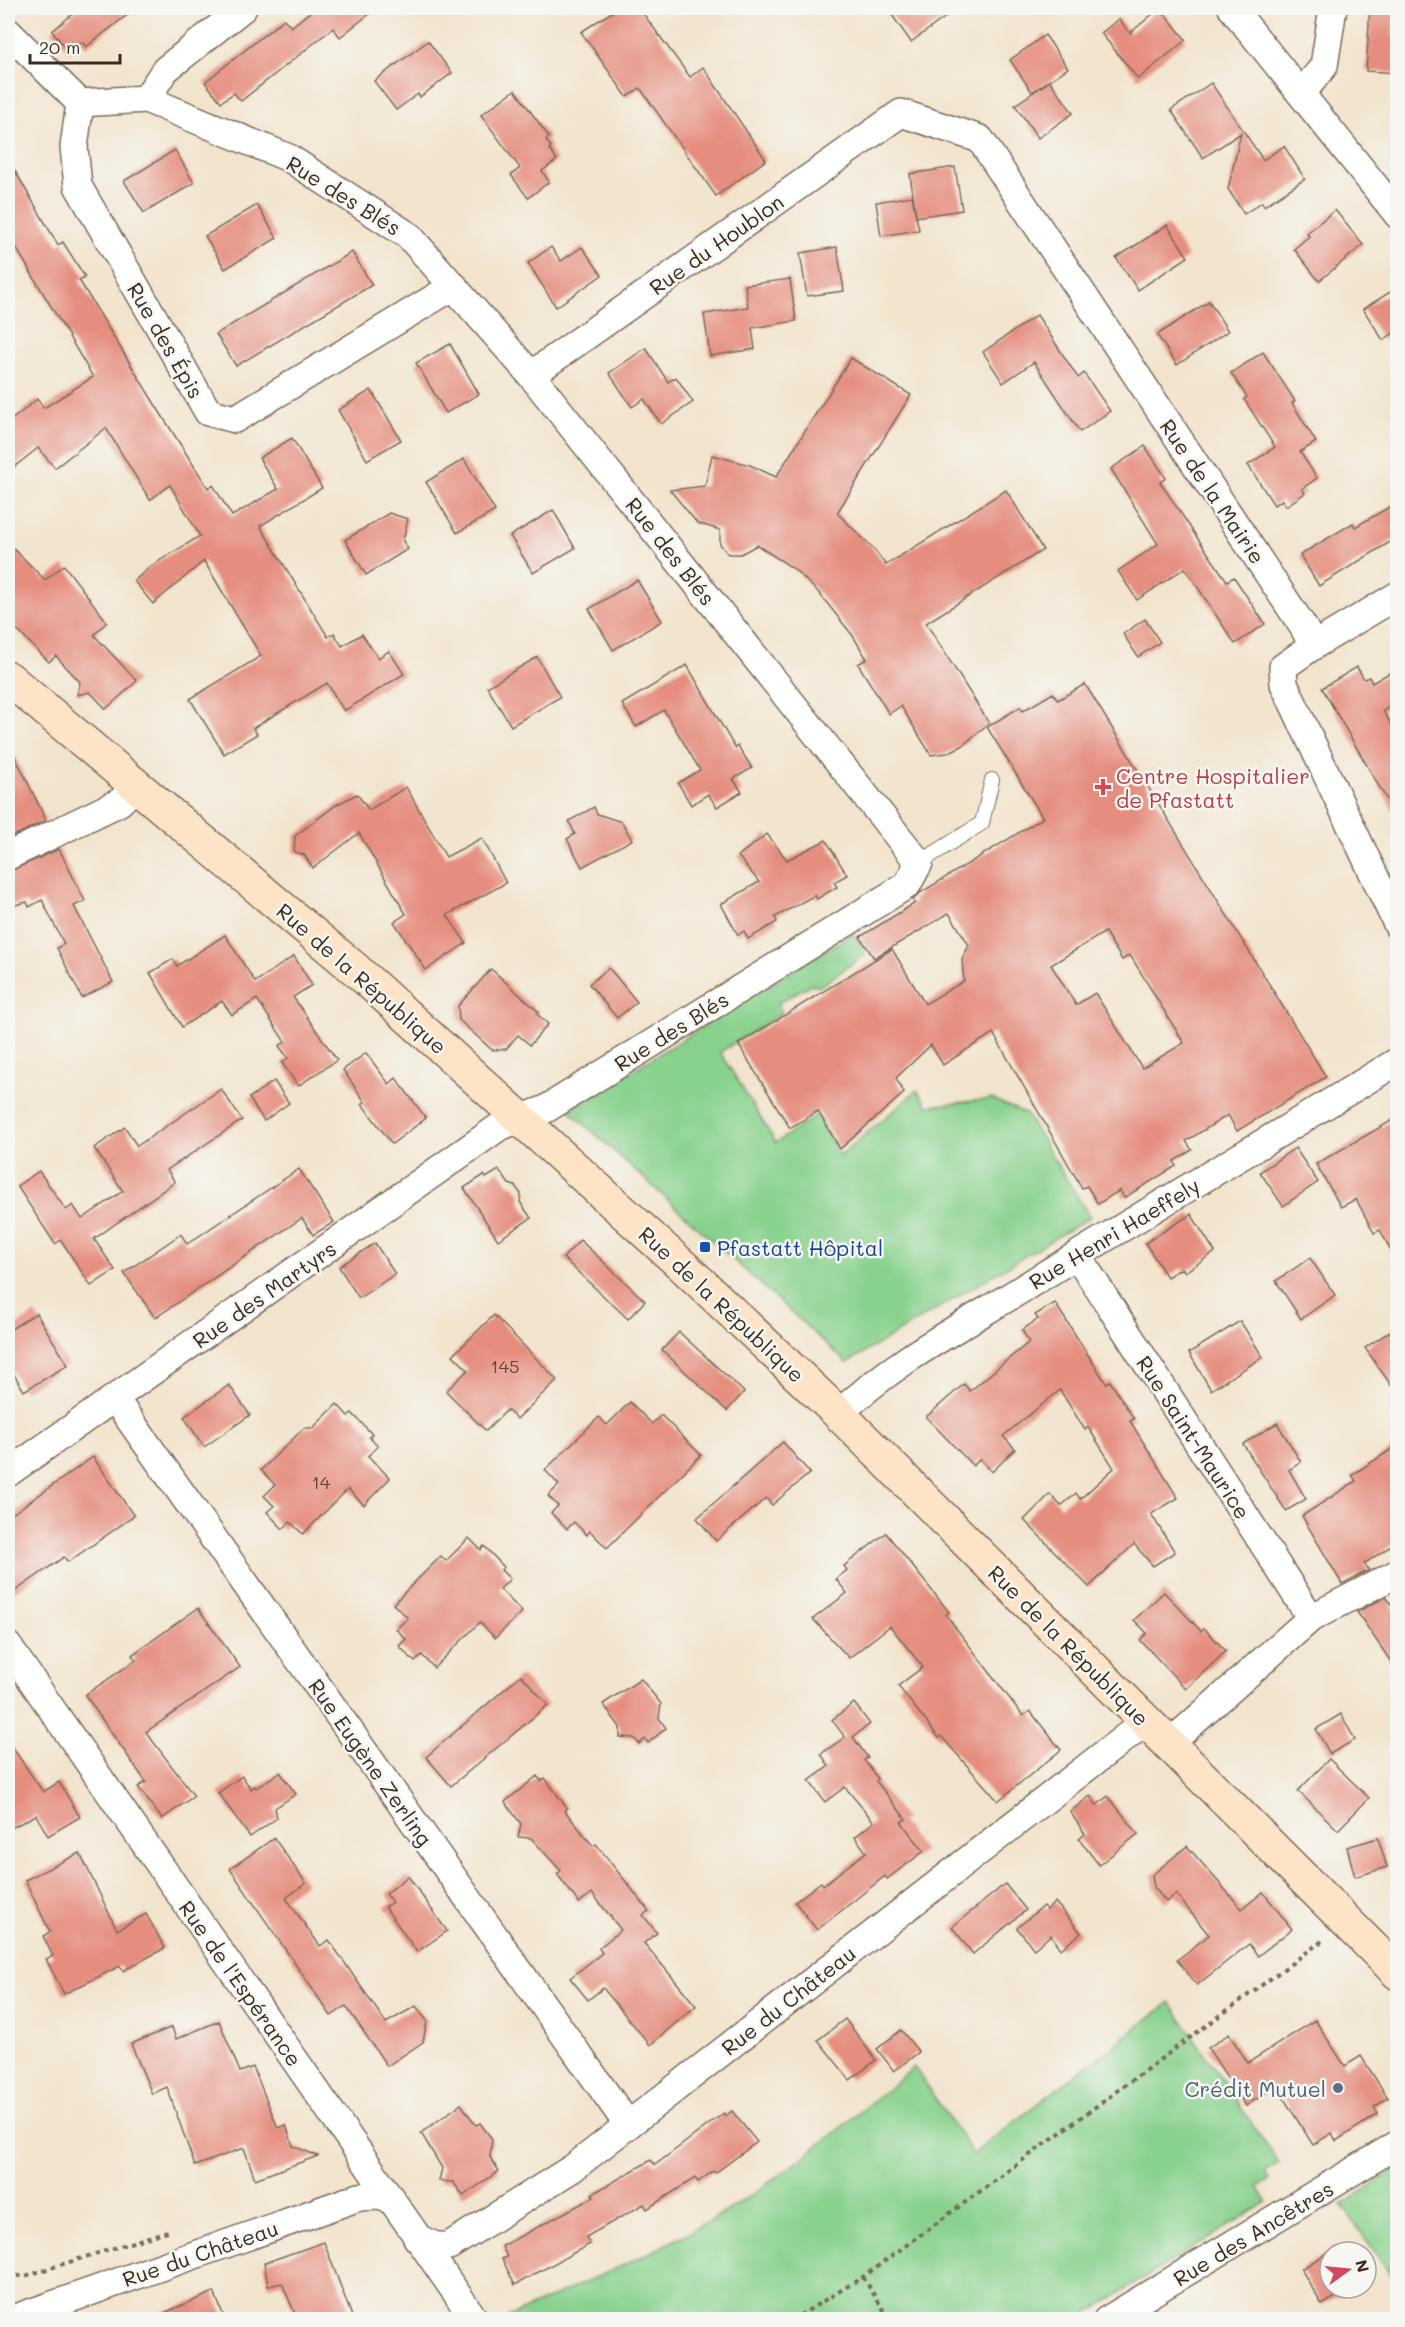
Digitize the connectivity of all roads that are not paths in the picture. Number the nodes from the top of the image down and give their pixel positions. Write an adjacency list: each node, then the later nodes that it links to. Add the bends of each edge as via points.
1 (243, 8): 6 (street, via 165,70)
2 (1232, 8): 5 (street)
3 (1333, 8): 5 (street, via 1324,66)
4 (8, 32): 7 (street)
5 (1301, 94): 9 (street)
6 (146, 99): 7 (street, Rue des Blés); 10 (street, Rue des Blés, via 289,158 409,236)
7 (80, 104): 10 (street, Rue des Épis, via 74,147 78,186 208,412 235,419)
8 (901, 113): 11 (street, Rue du Houblon); 13 (street, Rue de la Mairie, via 980,138)
9 (1398, 215)
10 (454, 286): 11 (street, Rue des Blés)
11 (531, 375): 18 (street, Rue des Blés)
12 (1398, 595): 13 (street)
13 (1313, 646): 19 (street, via 1283,667 1284,684)
14 (8, 678): 16 (main road, Rue de la République)
15 (992, 780): 18 (lane, via 982,823)
16 (137, 785): 17 (street, via 120,802); 21 (main road, Rue de la République, via 355,969)
17 (8, 856)
18 (920, 863): 21 (street, Rue des Blés, via 907,885 546,1108)
19 (1395, 914)
20 (1398, 1061): 22 (street, Rue Henri Haeffely)
21 (522, 1119): 23 (street, Rue des Martyrs, via 499,1127); 24 (main road, Rue de la République)
22 (1077, 1255): 24 (street, Rue Henri Haeffely, via 892,1370); 27 (street, Rue Saint-Maurice)
23 (115, 1399): 25 (street, Rue des Martyrs); 31 (street, Rue Eugène Zerling)
24 (839, 1414): 29 (main road, Rue de la République)
25 (8, 1473)
26 (1398, 1573): 27 (street, Rue du Château)
27 (1311, 1618): 29 (street, Rue du Château)
28 (8, 1646): 33 (street, Rue de l'Espérance)
29 (1157, 1733): 30 (main road, Rue de la République); 31 (street, Rue du Château)
30 (1398, 1973)
31 (628, 2125): 34 (street, Rue du Château, via 573,2168 449,2246 436,2246)
32 (1398, 2144): 37 (street, Rue des Ancêtres)
33 (391, 2200): 34 (street, Rue de l'Espérance); 35 (street, Rue du Château, via 359,2197)
34 (417, 2238): 36 (street, Rue de l'Espérance)
35 (10, 2319)
36 (476, 2319)
37 (1107, 2319)

